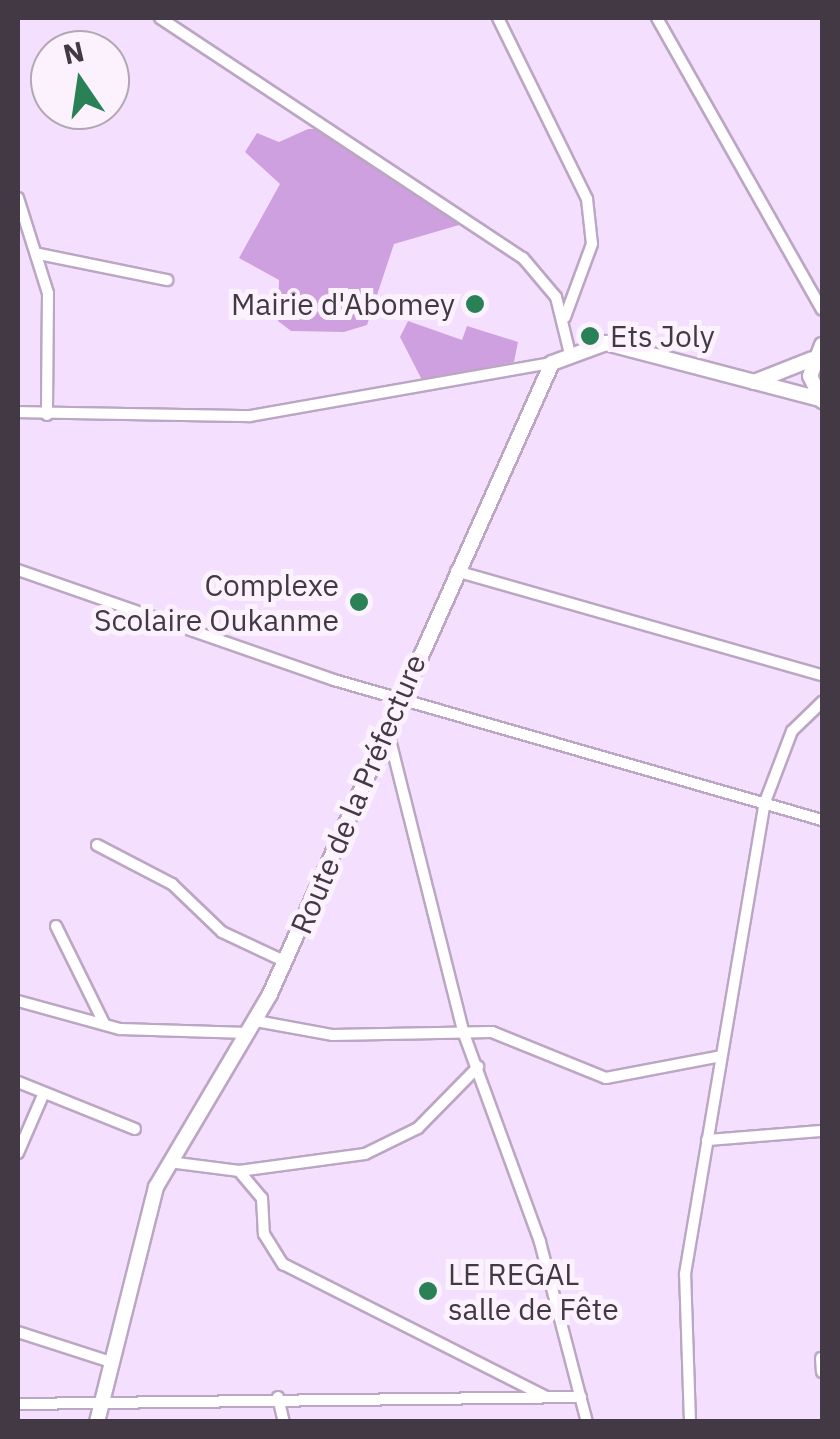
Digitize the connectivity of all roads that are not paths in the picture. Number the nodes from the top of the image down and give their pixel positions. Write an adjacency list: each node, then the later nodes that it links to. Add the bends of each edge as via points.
1 (160, 18): 8 (street, via 523,258)
2 (498, 18): 8 (street, via 587,199 592,244)
3 (657, 18): 7 (street)
4 (18, 198): 5 (street)
5 (38, 254): 6 (street); 16 (street, via 51,321)
6 (166, 280)
7 (822, 310)
8 (565, 318): 10 (street)
9 (822, 345): 11 (street)
10 (569, 350): 12 (street, Route de la Préfecture); 13 (street, via 606,343)
11 (812, 359): 13 (street); 14 (street)
12 (552, 363): 16 (street, via 250,416); 17 (street, Route de la Préfecture)
13 (754, 382): 14 (street)
14 (821, 400)
15 (18, 412): 16 (street)
16 (47, 414)
17 (455, 570): 19 (street); 20 (street, Route de la Préfecture)
18 (21, 575): 20 (street)
19 (822, 675)
20 (399, 700): 22 (street, Route de la Préfecture); 23 (street)
21 (822, 702): 23 (street, via 792,731)
22 (386, 726): 27 (street, Route de la Préfecture); 31 (street)
23 (765, 802): 24 (street); 32 (street)
24 (822, 820)
25 (97, 845): 27 (street, via 172,884 222,932)
26 (56, 926): 29 (street)
27 (286, 962): 30 (street, Route de la Préfecture)
28 (18, 1001): 29 (street)
29 (104, 1025): 30 (street)
30 (252, 1027): 31 (street); 40 (street, Route de la Préfecture)
31 (464, 1034): 32 (street, via 492,1032 606,1078); 33 (street)
32 (721, 1056): 38 (street)
33 (478, 1067): 41 (street, via 394,1143); 48 (street, via 540,1242)
34 (18, 1082): 35 (street)
35 (44, 1093): 36 (street); 39 (street)
36 (135, 1129)
37 (822, 1131): 38 (street)
38 (707, 1140): 54 (street, via 685,1274)
39 (18, 1153)
40 (169, 1162): 41 (street); 44 (street, Route de la Préfecture, via 144,1219)
41 (239, 1170): 49 (street, via 262,1198 264,1234 283,1264)
42 (18, 1332): 44 (street)
43 (821, 1358): 45 (street)
44 (108, 1361): 46 (street, Route de la Préfecture)
45 (822, 1372)
46 (101, 1397): 47 (street); 50 (street); 51 (street, Route de la Préfecture)
47 (278, 1397): 49 (street); 52 (street)
48 (582, 1397): 49 (street); 53 (street)
49 (550, 1398)
50 (18, 1404)
51 (97, 1422)
52 (284, 1422)
53 (588, 1422)
54 (690, 1422)

